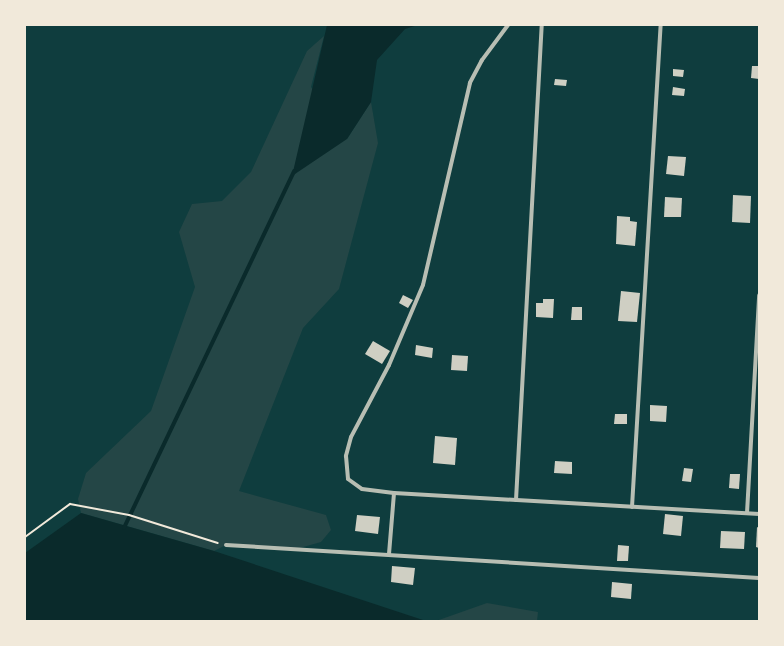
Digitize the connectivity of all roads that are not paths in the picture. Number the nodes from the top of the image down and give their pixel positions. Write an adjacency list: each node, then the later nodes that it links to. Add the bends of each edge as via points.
1 (508, 25): 5 (street, via 482,60 470,84 423,285 389,365 347,448 346,471 352,484 368,491)
2 (542, 25): 6 (street)
3 (661, 25): 7 (street)
4 (759, 295): 8 (street)
5 (394, 494): 6 (street); 11 (street)
6 (516, 500): 7 (street)
7 (632, 507): 8 (street)
8 (747, 513): 9 (street)
9 (759, 514)
10 (226, 545): 11 (street)
11 (388, 554): 12 (street)
12 (759, 578)

